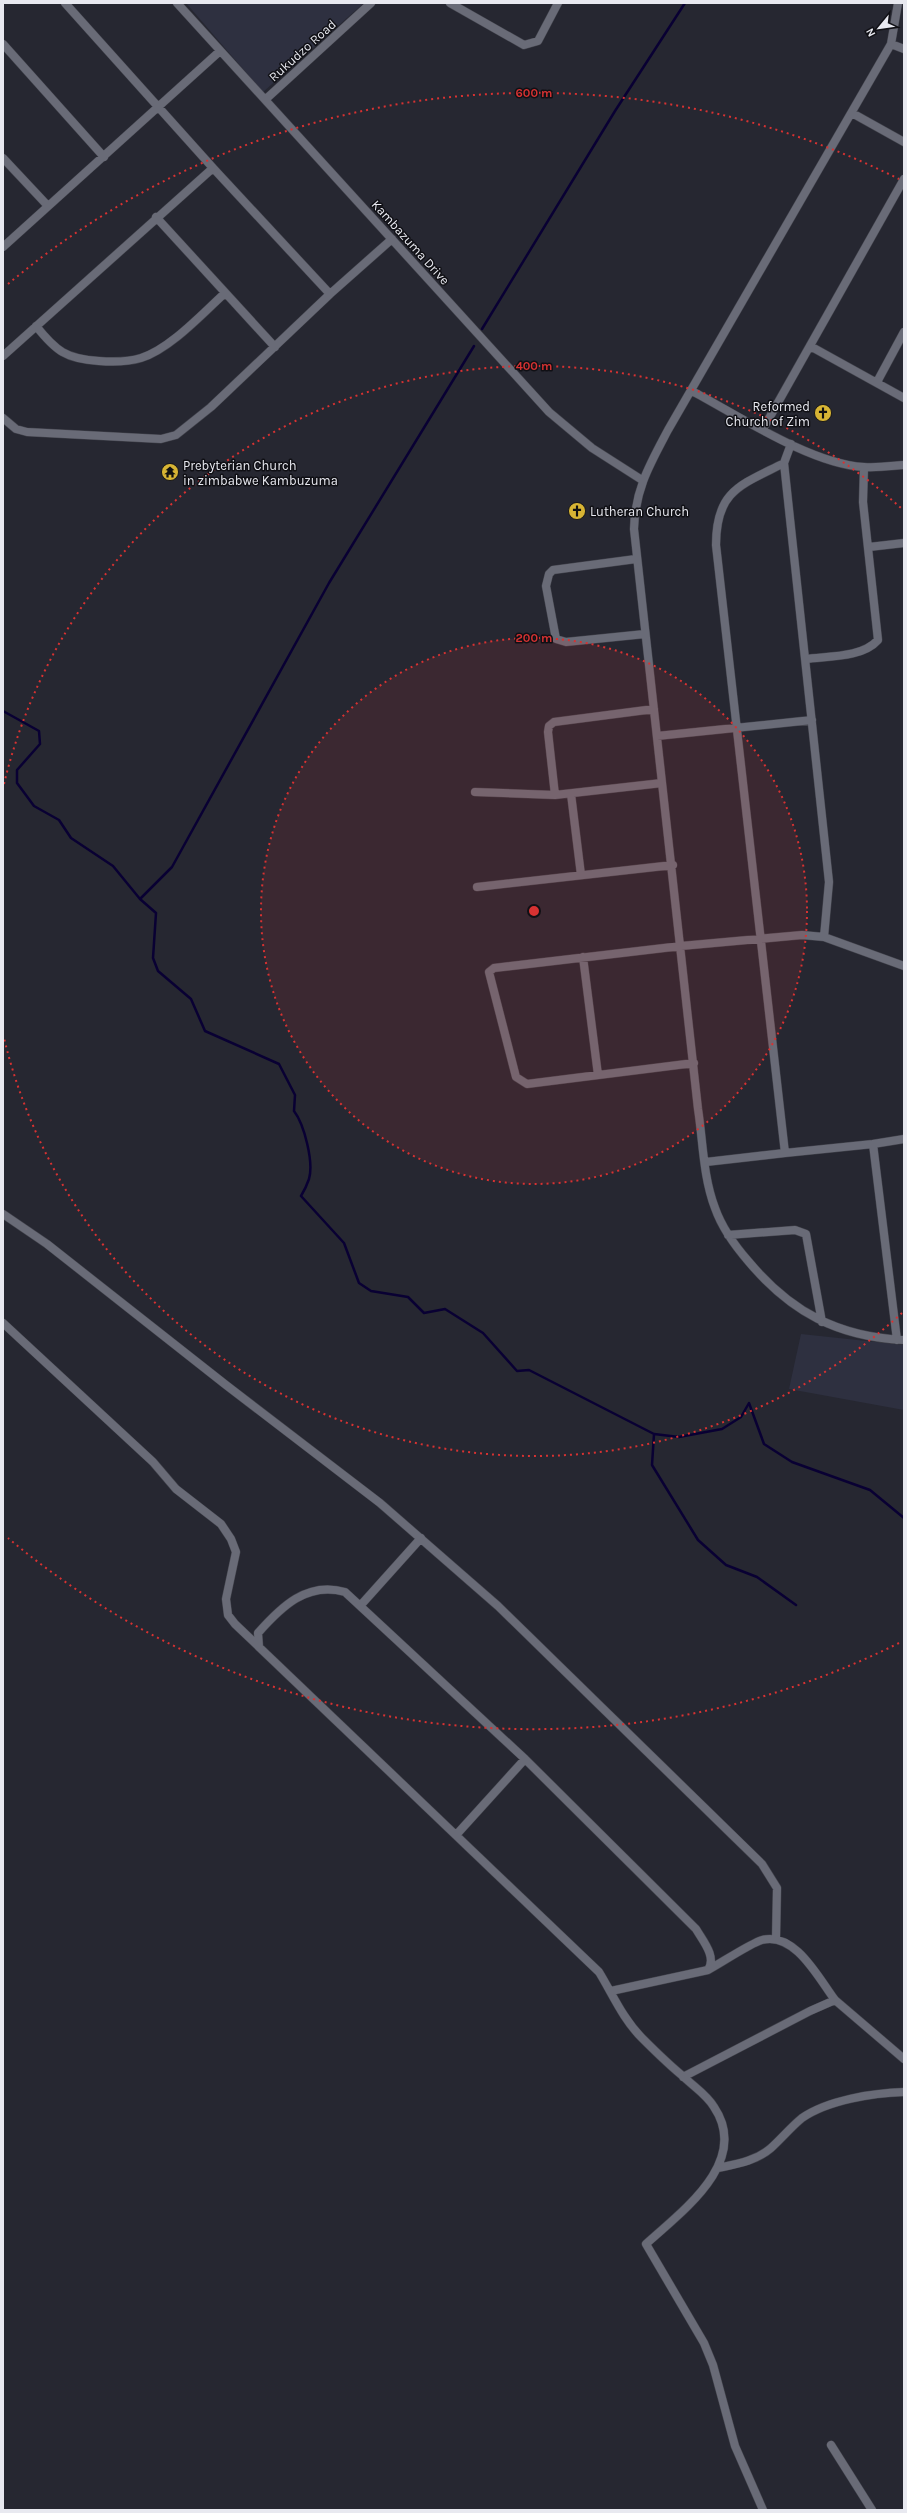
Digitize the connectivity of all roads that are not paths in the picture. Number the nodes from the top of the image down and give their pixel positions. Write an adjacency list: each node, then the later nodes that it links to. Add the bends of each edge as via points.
1 (65, 3): 12 (street)
2 (177, 3): 10 (street, Kambazuma Drive)
3 (371, 3): 11 (street, Rukudzo Road)
4 (450, 3): 5 (street, via 524,45 538,41)
5 (558, 3)
6 (898, 3): 8 (street)
7 (3, 44): 15 (street)
8 (891, 44): 9 (street); 13 (street)
9 (904, 49)
10 (220, 51): 11 (street, Kambazuma Drive); 12 (street)
11 (266, 99): 21 (street, Kambazuma Drive)
12 (158, 106): 15 (street); 17 (street)
13 (852, 113): 14 (street); 31 (street)
14 (904, 142)
15 (104, 157): 19 (street)
16 (3, 158): 19 (street)
17 (213, 168): 20 (street); 24 (street)
18 (904, 179): 27 (street)
19 (48, 206): 22 (street)
20 (156, 217): 23 (street); 25 (street)
21 (392, 239): 24 (street); 39 (street, Kambazuma Drive, via 549,412 592,448)
22 (3, 247)
23 (225, 293): 25 (street, via 161,348 136,359 117,362 70,357 57,350); 28 (street)
24 (330, 294): 28 (street)
25 (36, 326): 29 (street)
26 (904, 332): 30 (street)
27 (810, 346): 30 (street); 34 (street)
28 (275, 347): 33 (street, via 211,407 170,438 118,438 27,432 16,429)
29 (3, 356)
30 (876, 382): 32 (street)
31 (692, 391): 34 (street); 39 (street)
32 (904, 398)
33 (3, 418)
34 (763, 429): 35 (street)
35 (791, 444): 36 (street); 38 (street, via 830,460)
36 (784, 463): 44 (street); 47 (street, via 736,490 728,497 718,520 716,545)
37 (904, 465): 38 (street)
38 (864, 467): 41 (street, via 862,493)
39 (642, 480): 42 (street, via 634,512)
40 (904, 543): 41 (street)
41 (869, 547): 44 (street, via 878,640 860,652)
42 (636, 559): 43 (street); 43 (street, via 553,570 548,574 546,586 556,639 566,642)
43 (645, 634): 45 (street)
44 (806, 659): 46 (street)
45 (654, 709): 48 (street); 52 (street, via 554,722 549,726)
46 (812, 720): 47 (street); 56 (street, via 829,882)
47 (738, 727): 48 (street); 57 (street)
48 (657, 736): 49 (street)
49 (662, 783): 51 (street); 53 (street)
50 (475, 792): 52 (street)
51 (571, 794): 52 (street); 54 (street)
52 (555, 795)
53 (673, 865): 54 (street); 58 (street)
54 (581, 874): 55 (street)
55 (477, 887)
56 (824, 937): 57 (street, via 802,935); 60 (street)
57 (762, 938): 58 (street); 65 (street)
58 (681, 946): 59 (street); 61 (street)
59 (583, 957): 62 (street); 62 (street, via 494,968 489,972 516,1076 527,1084)
60 (904, 966)
61 (694, 1063): 62 (street); 66 (street)
62 (598, 1075)
63 (904, 1139): 64 (street)
64 (873, 1144): 65 (street); 71 (street)
65 (784, 1153): 66 (street)
66 (706, 1162): 68 (street, via 714,1208)
67 (3, 1214): 72 (street, via 53,1248 226,1386 380,1503)
68 (728, 1235): 69 (street, via 747,1260 775,1289 788,1301); 69 (street, via 795,1230 806,1234)
69 (822, 1322): 71 (street, via 861,1334)
70 (3, 1323): 74 (street, via 153,1462 176,1489 221,1524 232,1539 236,1552 226,1600 228,1615)
71 (900, 1340)
72 (421, 1538): 73 (street); 77 (street, via 498,1606 762,1864 777,1888)
73 (360, 1606): 74 (street, via 345,1592 330,1588 316,1590 292,1600 273,1616 258,1633); 75 (street)
74 (259, 1647): 76 (street)
75 (525, 1759): 76 (street); 78 (street, via 696,1929 711,1957 712,1964)
76 (457, 1834): 79 (street, via 599,1972)
77 (776, 1938): 78 (street, via 761,1940); 80 (street, via 802,1956)
78 (708, 1970): 79 (street)
79 (610, 1991): 82 (street, via 622,2014 641,2037)
80 (835, 2000): 81 (street); 82 (street)
81 (904, 2059)
82 (683, 2077): 84 (street, via 714,2107 722,2124 724,2148)
83 (904, 2092): 84 (street, via 882,2093 832,2103 802,2119 757,2158)
84 (718, 2168): 86 (street, via 701,2194 646,2244 704,2343 713,2365 735,2446)
85 (831, 2444): 87 (street)
86 (763, 2510)
87 (872, 2510)

